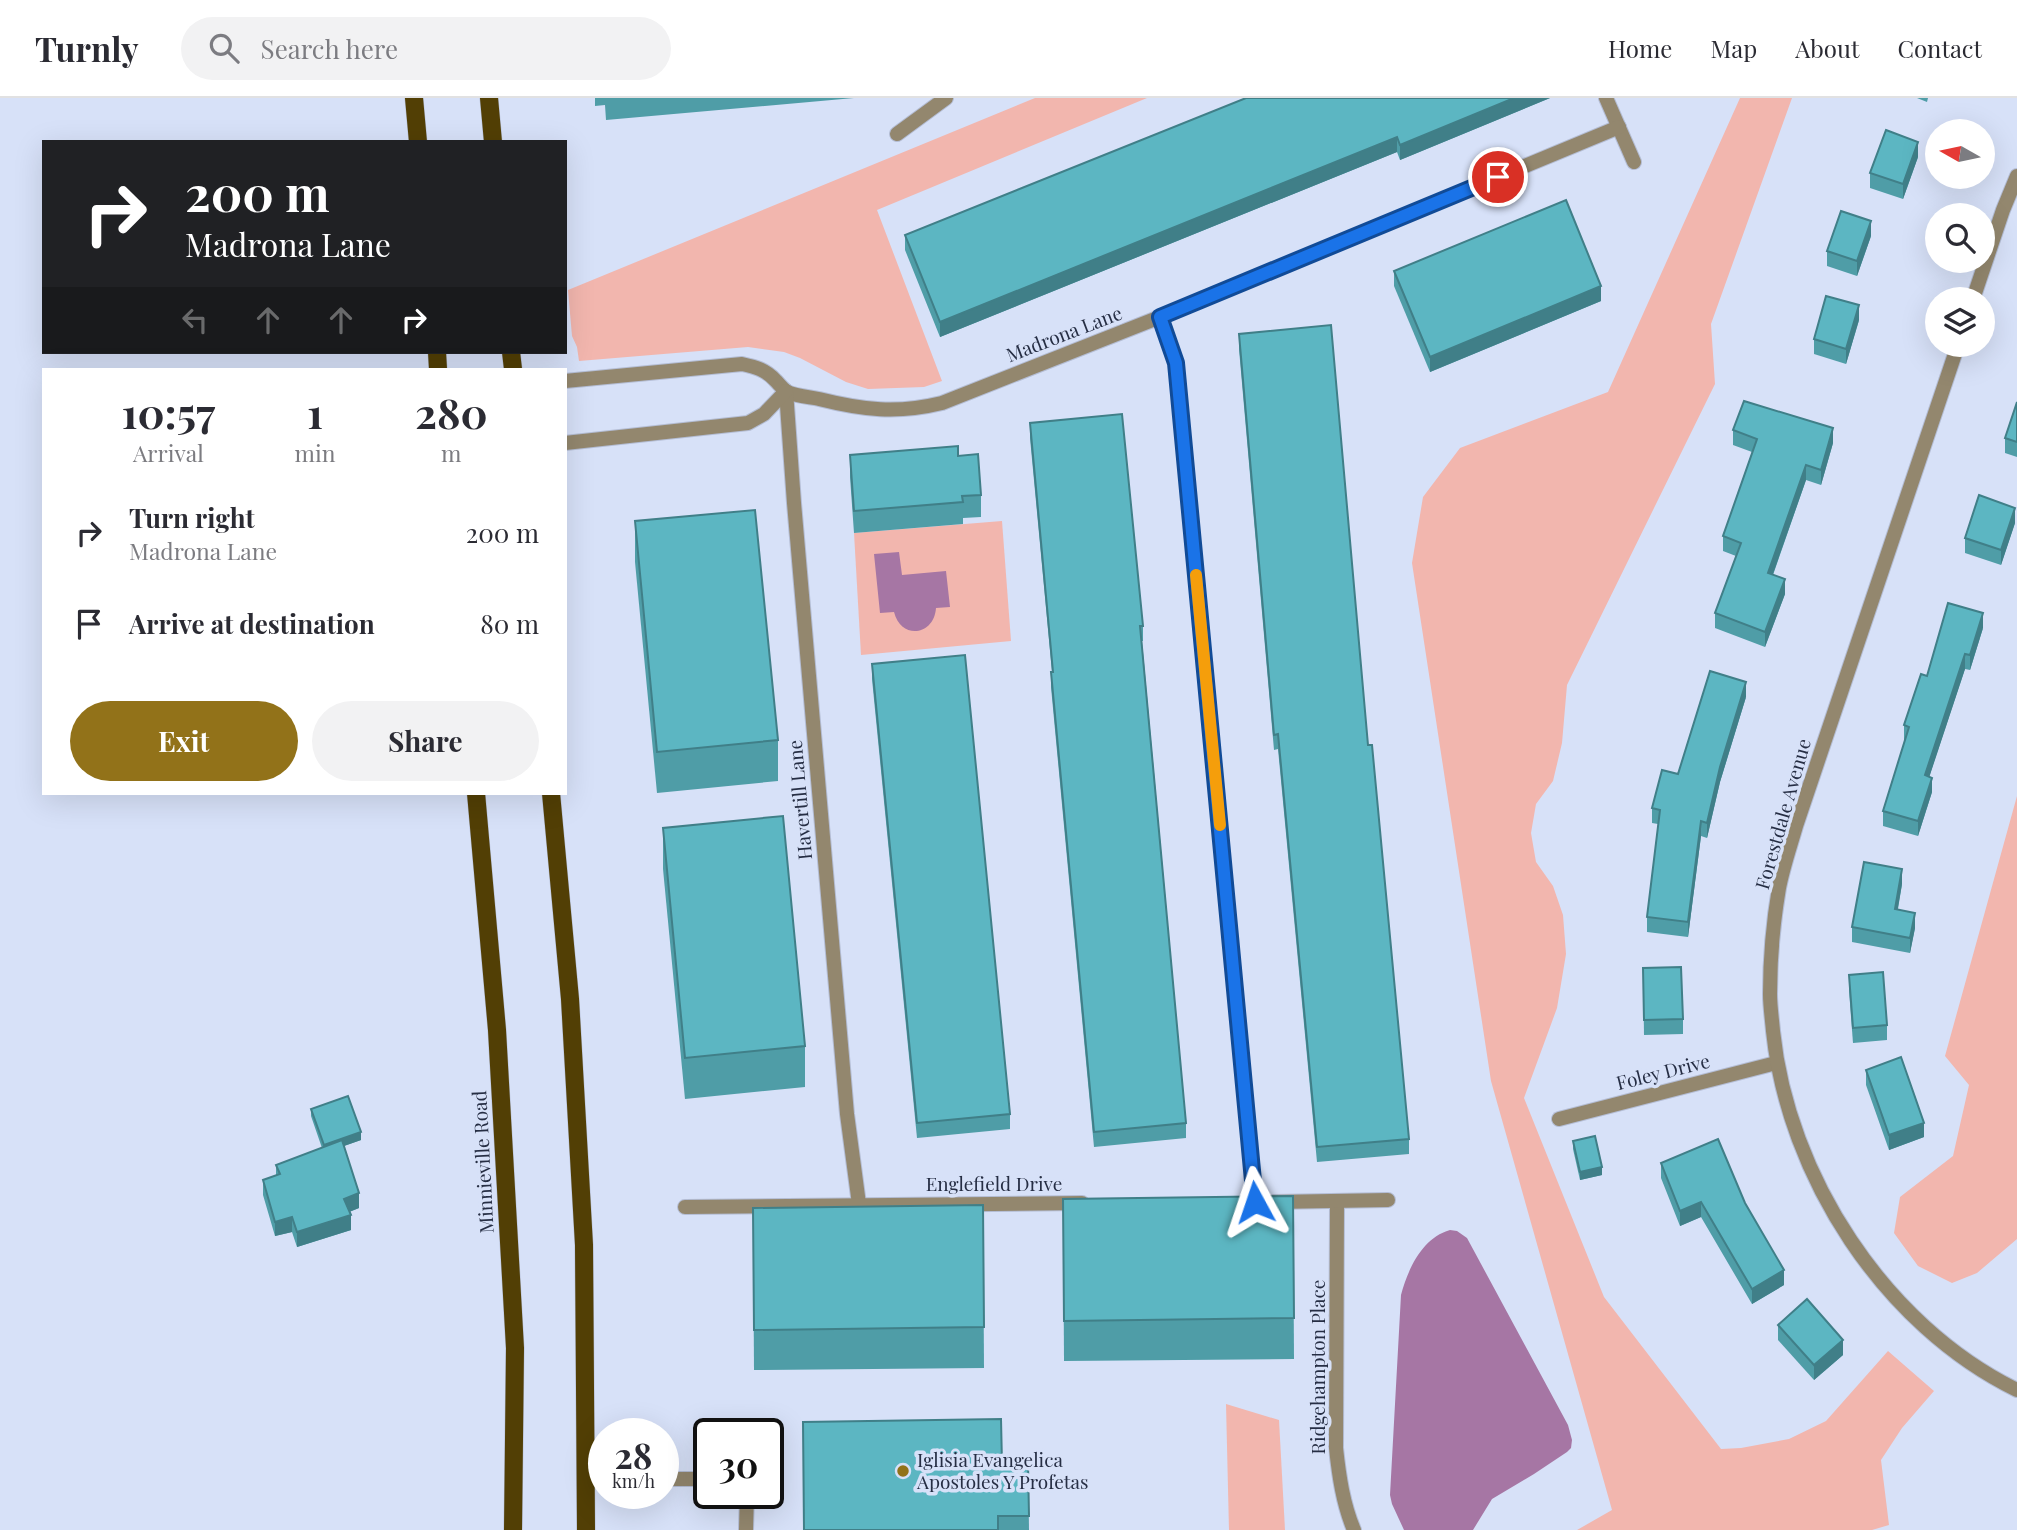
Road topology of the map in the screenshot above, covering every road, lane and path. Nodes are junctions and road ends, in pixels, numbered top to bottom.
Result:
1 (414, 98) edge
2 (489, 98) edge
3 (946, 98) edge
4 (1606, 98) edge
5 (1619, 127) junction
6 (897, 134) dead end
7 (418, 140) edge
8 (493, 140) edge
9 (1634, 162) dead end
10 (2017, 177) edge
11 (1977, 287) edge
12 (1160, 317) junction
13 (1954, 357) edge
14 (567, 381) edge
15 (786, 391) junction
16 (567, 443) edge
17 (476, 795) edge
18 (551, 795) edge
19 (1776, 1063) junction
20 (1559, 1119) dead end
21 (1388, 1200) dead end
22 (1336, 1201) junction
23 (1092, 1203) edge
24 (859, 1204) junction
25 (685, 1207) dead end
26 (2017, 1390) edge
27 (593, 1418) edge
28 (590, 1509) edge
29 (747, 1509) edge
30 (513, 1530) edge
31 (586, 1530) edge
32 (746, 1530) edge
33 (1354, 1530) edge

1 - 7 main road
2 - 8 main road
3 - 6 street
4 - 5 street
5 - 9 street
5 - 12 street, Madrona Lane
10 - 11 street
12 - 15 street, Madrona Lane
12 - 22 street
13 - 19 street, Forestdale Avenue
14 - 15 street, Madrona Lane
15 - 16 street
15 - 24 street, Havertill Lane
17 - 30 main road, Minnieville Road
18 - 27 main road
19 - 20 street, Foley Drive
19 - 26 street, Forestdale Avenue
21 - 22 street
22 - 33 street, Ridgehampton Place
23 - 24 street, Englefield Drive
24 - 25 street, Englefield Drive
28 - 31 main road
29 - 32 street

